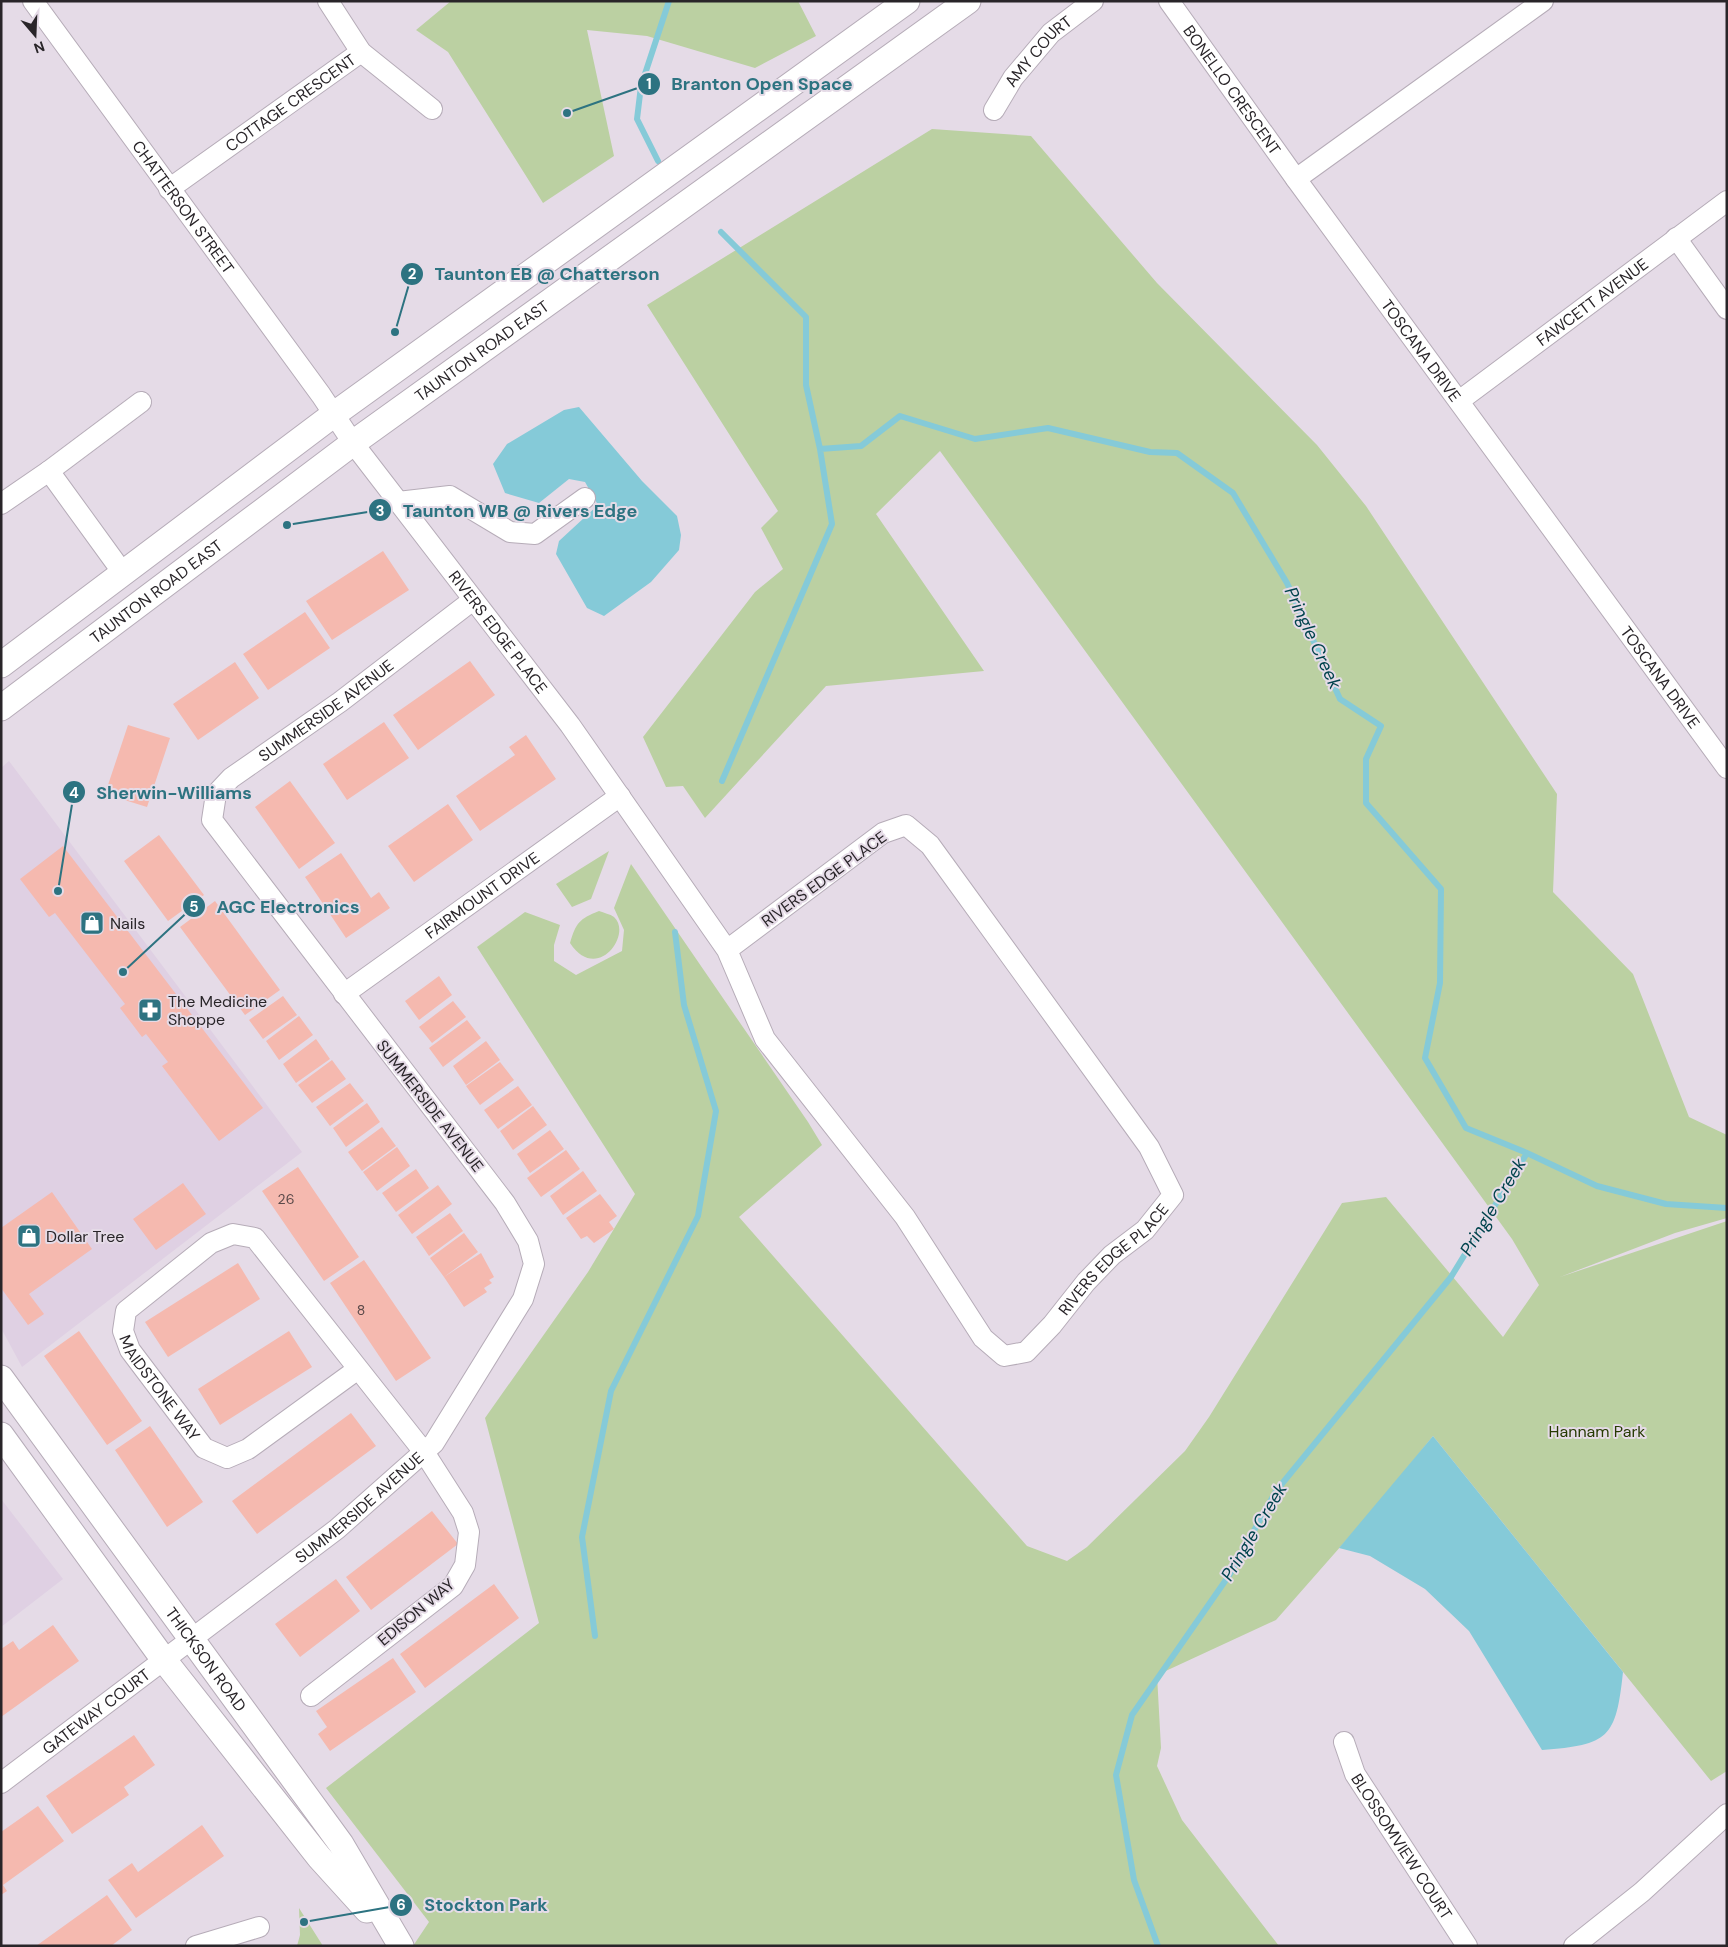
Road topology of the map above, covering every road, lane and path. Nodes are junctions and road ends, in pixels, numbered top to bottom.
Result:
1 (33, 1) edge
2 (328, 1) edge
3 (908, 1) edge
4 (968, 1) edge
5 (1093, 1) edge
6 (1169, 1) edge
7 (1543, 1) edge
8 (361, 52) junction
9 (432, 109) dead end
10 (994, 110) dead end
11 (1296, 179) junction
12 (168, 189) junction
13 (1727, 201) edge
14 (1676, 238) junction
15 (1727, 309) edge
16 (1459, 401) junction
17 (142, 402) dead end
18 (333, 415) junction
19 (353, 443) junction
20 (49, 471) junction
21 (585, 498) dead end
22 (398, 502) junction
23 (1, 504) edge
24 (123, 573) junction
25 (473, 600) junction
26 (1, 665) edge
27 (1, 708) edge
28 (1727, 768) edge
29 (620, 796) junction
30 (727, 950) junction
31 (344, 994) junction
32 (358, 1369) junction
33 (1, 1378) edge
34 (1, 1435) edge
35 (424, 1452) junction
36 (191, 1640) junction
37 (164, 1660) junction
38 (311, 1696) dead end
39 (1344, 1742) dead end
40 (1, 1783) edge
41 (1727, 1814) edge
42 (259, 1927) dead end
43 (196, 1946) edge
44 (400, 1946) edge
45 (1467, 1946) edge
46 (1574, 1946) edge

1 - 12 street, CHATTERSON STREET
2 - 8 street, COTTAGE CRESCENT
3 - 18 main road
4 - 19 main road, TAUNTON ROAD EAST
5 - 10 street, AMY COURT
6 - 11 street, BONELLO CRESCENT
7 - 11 street
8 - 9 street
8 - 12 street, COTTAGE CRESCENT
11 - 16 street, TOSCANA DRIVE
12 - 18 street, CHATTERSON STREET
13 - 14 street, FAWCETT AVENUE
14 - 15 street
14 - 16 street, FAWCETT AVENUE
16 - 28 street, TOSCANA DRIVE
17 - 20 street
18 - 19 street, RIVERS EDGE PLACE
18 - 24 main road
19 - 22 street, RIVERS EDGE PLACE
19 - 27 main road, TAUNTON ROAD EAST
20 - 23 street
20 - 24 street
21 - 22 street
22 - 25 street, RIVERS EDGE PLACE
24 - 26 main road
25 - 29 street, RIVERS EDGE PLACE
25 - 31 street, SUMMERSIDE AVENUE
29 - 30 street, RIVERS EDGE PLACE
29 - 31 street, FAIRMOUNT DRIVE
30 - 30 street, RIVERS EDGE PLACE
31 - 35 street, SUMMERSIDE AVENUE
32 - 32 street, MAIDSTONE WAY
32 - 35 street, MAIDSTONE WAY
33 - 36 main road, THICKSON ROAD
34 - 37 main road, THICKSON ROAD
35 - 36 street, SUMMERSIDE AVENUE
35 - 38 street, EDISON WAY
36 - 37 street, GATEWAY COURT
36 - 44 main road, THICKSON ROAD
37 - 40 street, GATEWAY COURT
37 - 44 main road, THICKSON ROAD
39 - 45 street, BLOSSOMVIEW COURT
41 - 46 street
42 - 43 street

